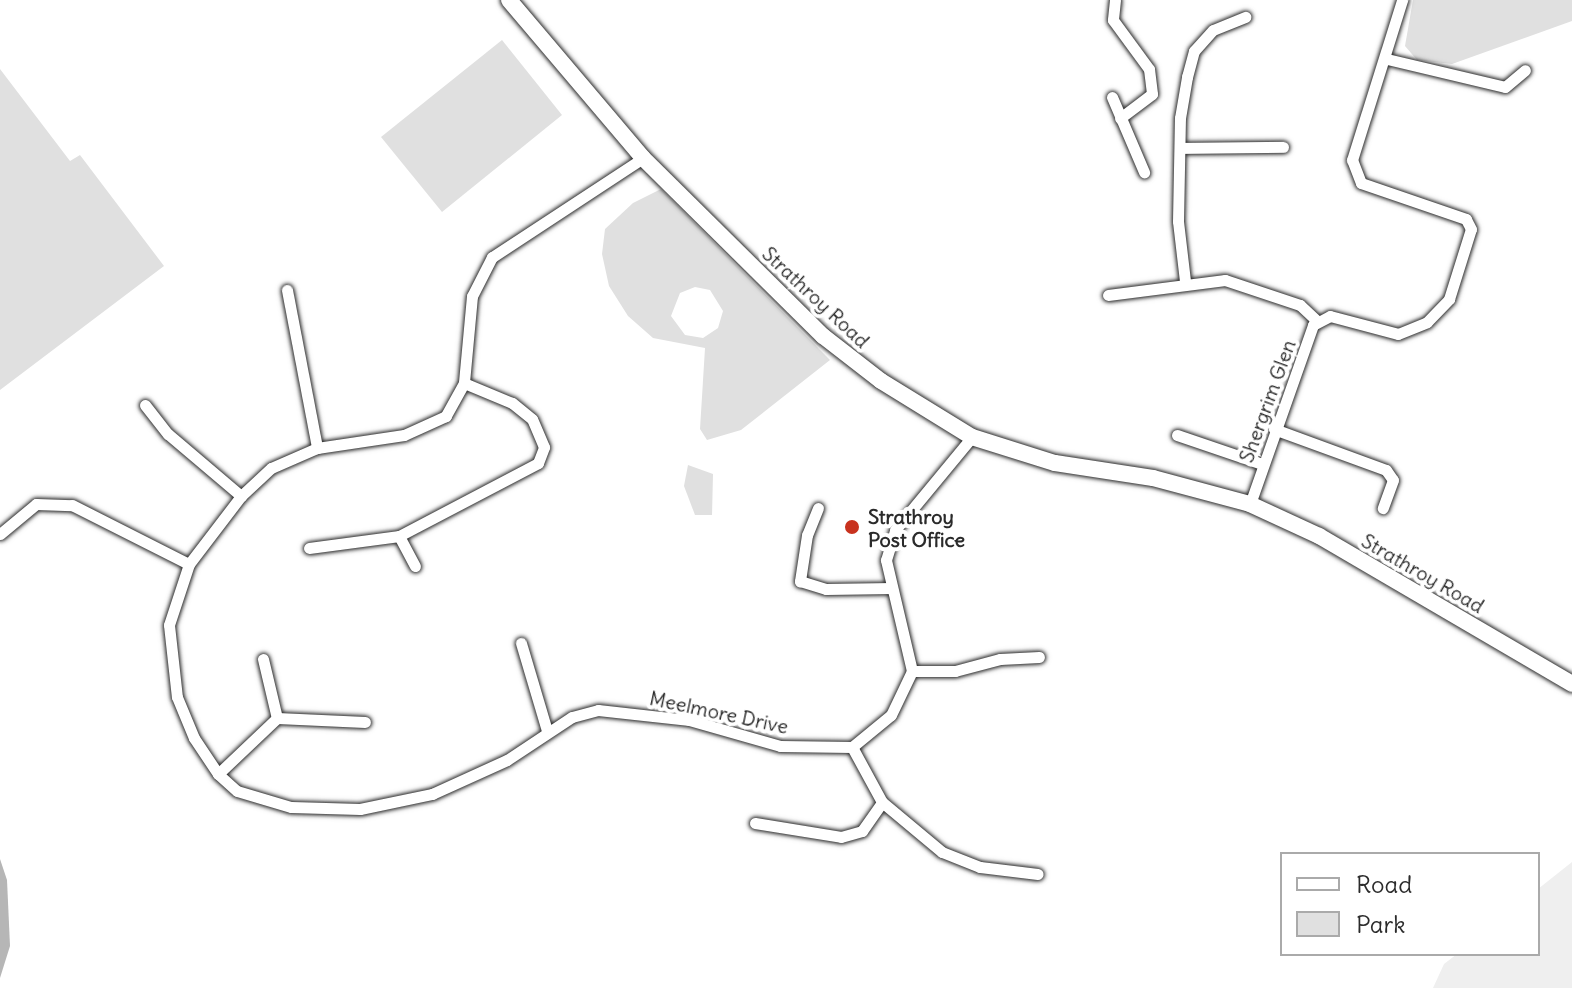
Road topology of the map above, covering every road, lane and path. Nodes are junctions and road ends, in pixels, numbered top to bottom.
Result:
1 (1115, 0) edge
2 (1402, 0) edge
3 (514, 6) edge
4 (1246, 17) dead end
5 (1387, 59) junction
6 (1525, 70) dead end
7 (1112, 97) dead end
8 (1120, 118) junction
9 (1283, 147) dead end
10 (1180, 148) junction
11 (643, 158) junction
12 (1144, 172) dead end
13 (1185, 281) junction
14 (287, 290) dead end
15 (1108, 295) dead end
16 (1317, 321) junction
17 (464, 383) junction
18 (145, 405) dead end
19 (1274, 429) junction
20 (1177, 435) dead end
21 (972, 437) junction
22 (317, 448) junction
23 (1262, 464) junction
24 (241, 496) junction
25 (1250, 504) junction
26 (818, 508) dead end
27 (1383, 508) dead end
28 (0, 534) edge
29 (399, 536) junction
30 (309, 548) dead end
31 (189, 564) junction
32 (415, 566) dead end
33 (892, 588) junction
34 (521, 643) dead end
35 (1039, 657) dead end
36 (263, 659) dead end
37 (912, 671) junction
38 (1572, 684) edge
39 (277, 718) junction
40 (365, 722) dead end
41 (547, 731) junction
42 (852, 747) junction
43 (218, 774) junction
44 (882, 802) junction
45 (755, 823) dead end
46 (1038, 874) dead end

1 - 8 street
2 - 5 street, Shergrim Glen
3 - 11 street, Strathroy Road
4 - 10 street
5 - 6 street
5 - 16 street, Shergrim Glen
7 - 8 street
8 - 12 street
9 - 10 street
10 - 13 street
11 - 17 street, Meelmore Drive
11 - 21 street, Strathroy Road
13 - 15 street
13 - 16 street
14 - 22 street
16 - 19 street, Shergrim Glen
17 - 22 street, Meelmore Drive
17 - 29 street
18 - 24 street
19 - 23 street, Shergrim Glen
19 - 27 street
20 - 23 street
21 - 25 street, Strathroy Road
21 - 33 street
22 - 24 street, Meelmore Drive
23 - 25 street, Shergrim Glen
24 - 31 street, Meelmore Drive
25 - 38 street, Strathroy Road
26 - 33 street
28 - 31 street
29 - 30 street
29 - 32 street
31 - 43 street, Meelmore Drive
33 - 37 street
34 - 41 street
35 - 37 street
36 - 39 street
37 - 42 street
39 - 40 street
39 - 43 street
41 - 42 street, Meelmore Drive
41 - 43 street, Meelmore Drive
42 - 44 street
44 - 45 street
44 - 46 street

